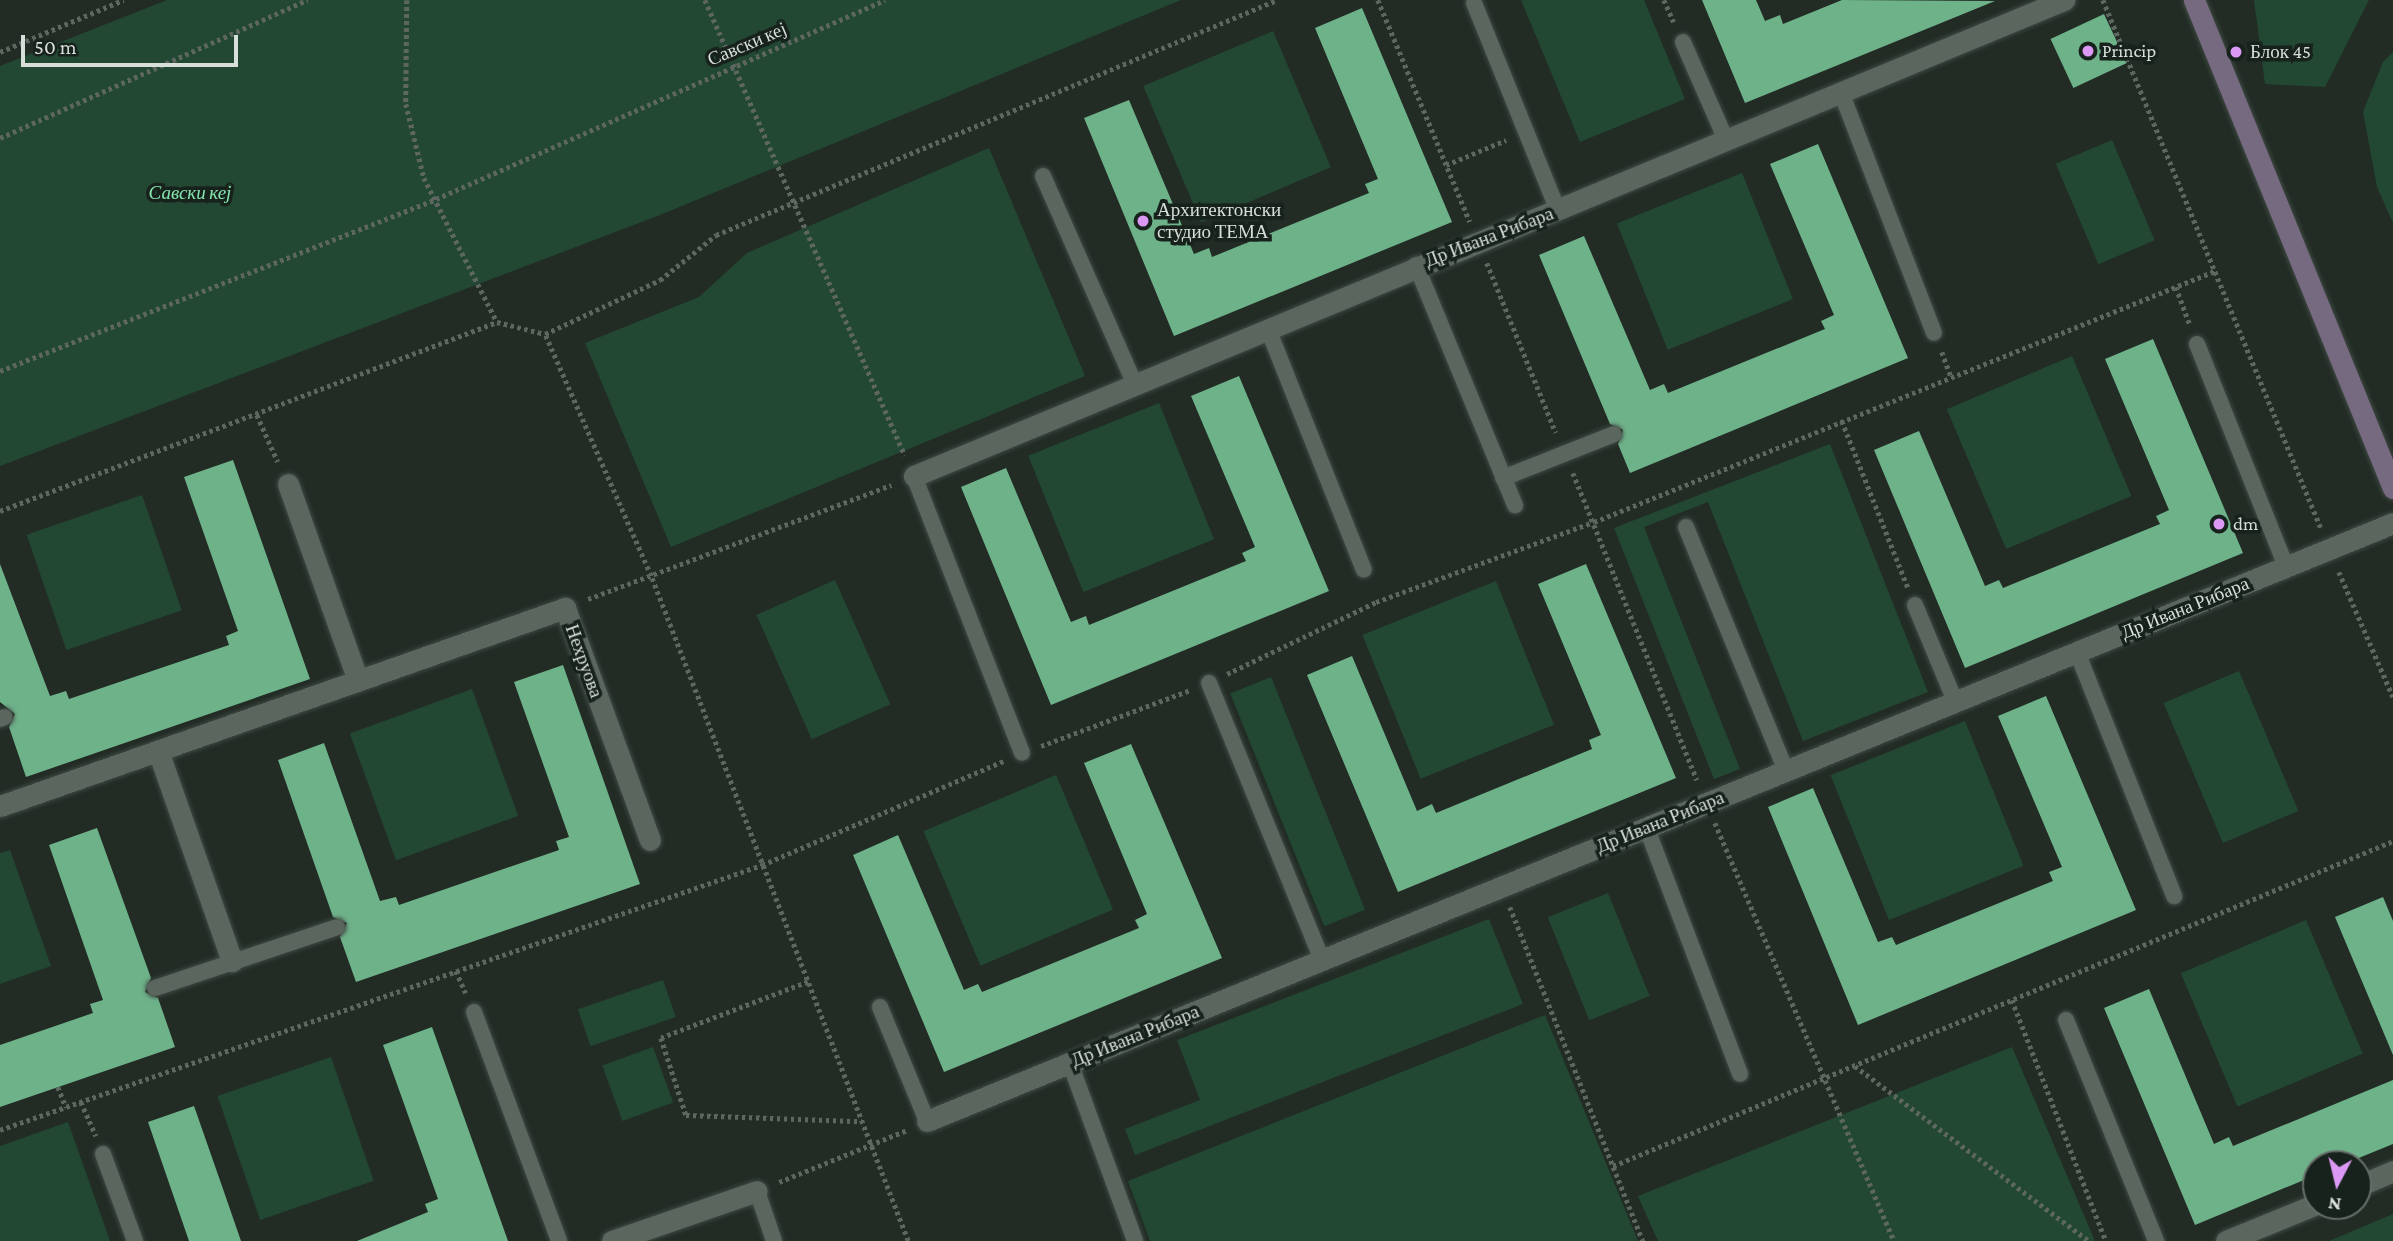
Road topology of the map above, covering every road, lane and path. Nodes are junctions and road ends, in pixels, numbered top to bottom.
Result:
1 (123, 0) edge
2 (307, 0) edge
3 (407, 0) edge
4 (705, 0) edge
5 (885, 0) edge
6 (1277, 0) edge
7 (1378, 0) edge
8 (2064, 0) edge
9 (2103, 0) edge
10 (2194, 0) edge
11 (1474, 3) dead end
12 (1683, 42) dead end
13 (0, 52) edge
14 (734, 66) junction
15 (1841, 92) junction
16 (1526, 132) junction
17 (0, 138) edge
18 (1726, 141) junction
19 (1446, 165) junction
20 (1043, 176) dead end
21 (436, 199) junction
22 (793, 202) junction
23 (1558, 211) junction
24 (1478, 242) junction
25 (1416, 265) junction
26 (2215, 271) junction
27 (2176, 286) junction
28 (497, 322) junction
29 (1268, 330) junction
30 (1934, 333) dead end
31 (545, 334) junction
32 (2197, 344) joint
33 (0, 371) edge
34 (1135, 385) junction
35 (257, 415) junction
36 (1842, 421) junction
37 (1614, 434) dead end
38 (1564, 453) junction
39 (914, 476) junction
40 (1503, 478) junction
41 (288, 485) joint
42 (2393, 488) edge
43 (1514, 505) dead end
44 (0, 512) edge
45 (1594, 522) junction
46 (2393, 523) edge
47 (1686, 527) dead end
48 (2329, 549) junction
49 (2286, 567) junction
50 (1364, 569) dead end
51 (651, 576) junction
52 (1915, 605) joint
53 (565, 608) junction
54 (2077, 652) junction
55 (358, 681) junction
56 (1209, 683) junction
57 (2393, 696) edge
58 (1955, 701) junction
59 (159, 751) junction
60 (1022, 753) junction
61 (1786, 771) junction
62 (1706, 803) junction
63 (0, 806) edge
64 (1647, 829) junction
65 (650, 840) dead end
66 (2393, 841) edge
67 (762, 865) junction
68 (1502, 887) junction
69 (2174, 896) dead end
70 (337, 927) dead end
71 (1322, 960) junction
72 (232, 961) junction
73 (808, 982) junction
74 (155, 988) dead end
75 (2012, 1000) junction
76 (880, 1006) dead end
77 (474, 1012) dead end
78 (2066, 1020) dead end
79 (1070, 1063) junction
80 (1854, 1066) junction
81 (1740, 1074) dead end
82 (1828, 1077) junction
83 (58, 1087) dead end
84 (81, 1102) junction
85 (66, 1107) junction
86 (862, 1121) junction
87 (928, 1121) junction
88 (0, 1130) edge
89 (873, 1146) junction
90 (103, 1154) joint
91 (1613, 1166) junction
92 (2393, 1171) edge
93 (2372, 1180) edge
94 (757, 1191) junction
95 (2302, 1209) edge
96 (135, 1241) edge
97 (559, 1241) edge
98 (612, 1241) edge
99 (774, 1241) edge
100 (908, 1241) edge
101 (1135, 1241) edge
102 (1643, 1241) edge
103 (1894, 1241) edge
104 (2089, 1241) edge
105 (2106, 1241) edge
106 (2156, 1241) edge
107 (2226, 1241) edge

1 - 13 path
2 - 17 path
3 - 21 path
4 - 14 path
5 - 14 path, Савски кеј
6 - 22 path
7 - 19 path
8 - 15 street, Др Ивана Рибара
9 - 26 path
10 - 42 street
11 - 16 lane
12 - 18 lane
14 - 21 path, Савски кеј
14 - 22 path
15 - 18 street, Др Ивана Рибара
15 - 30 lane
16 - 19 path
16 - 23 lane
18 - 23 street, Др Ивана Рибара
19 - 24 path
20 - 34 lane
21 - 28 path
21 - 33 path, Савски кеј
22 - 31 path
22 - 39 path
23 - 24 street, Др Ивана Рибара
24 - 25 street, Др Ивана Рибара
24 - 38 path
25 - 29 street, Др Ивана Рибара
25 - 40 lane
26 - 27 path
26 - 48 path
27 - 32 path
27 - 36 path
28 - 31 path
28 - 35 path
29 - 34 street, Др Ивана Рибара
29 - 50 lane
31 - 51 path
32 - 49 lane
34 - 39 street, Др Ивана Рибара
35 - 41 path
35 - 44 path
36 - 45 path
36 - 52 path
37 - 38 lane
38 - 40 lane
38 - 45 path
39 - 51 path
39 - 60 lane
40 - 43 lane
41 - 55 street
45 - 56 path
45 - 62 path
46 - 48 street, Др Ивана Рибара
47 - 61 lane
48 - 49 street, Др Ивана Рибара
48 - 57 path
49 - 54 street, Др Ивана Рибара
51 - 53 path
51 - 67 path
52 - 58 lane
53 - 55 street, Нехруова
53 - 65 street, Нехруова
54 - 58 street, Др Ивана Рибара
54 - 69 lane
55 - 59 street, Нехруова
56 - 60 path
56 - 71 lane
58 - 61 street, Др Ивана Рибара
59 - 63 street, Нехруова
59 - 72 street
60 - 67 path
61 - 62 street, Др Ивана Рибара
62 - 64 street, Др Ивана Рибара
62 - 82 path
64 - 68 street, Др Ивана Рибара
64 - 81 lane
66 - 75 path
67 - 73 path
67 - 84 path
68 - 71 street, Др Ивана Рибара
68 - 91 path
70 - 72 lane
71 - 79 street, Др Ивана Рибара
72 - 74 lane
73 - 86 path
73 - 86 path
75 - 80 path
75 - 105 path
76 - 87 lane
77 - 97 lane
78 - 106 lane
79 - 87 street, Др Ивана Рибара
79 - 101 lane
80 - 82 path
80 - 104 path
82 - 91 path
82 - 103 path
83 - 85 path
84 - 85 path
84 - 90 path
85 - 88 path
86 - 89 path
87 - 89 path
89 - 94 path
89 - 100 path
90 - 96 lane
91 - 102 path
92 - 93 street
94 - 98 street
94 - 99 lane
95 - 107 street

